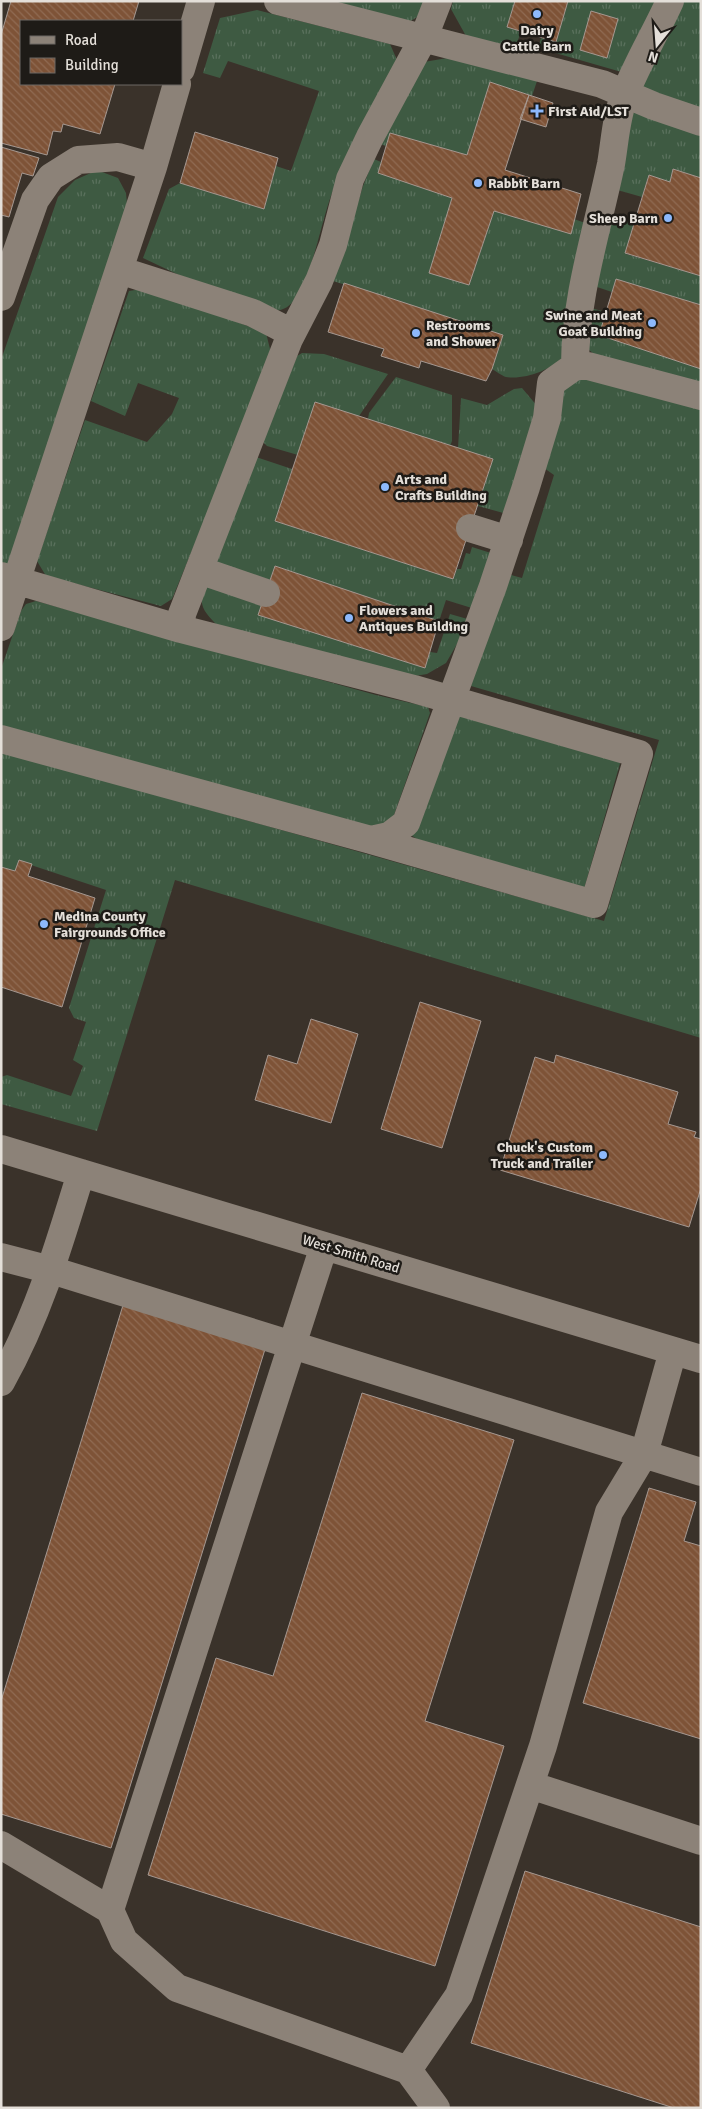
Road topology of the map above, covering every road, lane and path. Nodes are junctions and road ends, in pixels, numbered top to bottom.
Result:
1 (201, 1) edge
2 (278, 1) edge
3 (438, 1) edge
4 (670, 1) edge
5 (424, 37) junction
6 (182, 66) edge
7 (177, 85) edge
8 (625, 94) junction
9 (701, 122) edge
10 (153, 167) junction
11 (119, 270) junction
12 (1, 297) edge
13 (292, 333) junction
14 (575, 366) junction
15 (701, 396) edge
16 (470, 528) dead end
17 (509, 540) junction
18 (199, 570) junction
19 (9, 578) edge
20 (266, 593) dead end
21 (1, 627) edge
22 (181, 629) junction
23 (452, 699) junction
24 (1, 739) edge
25 (371, 840) junction
26 (1, 1149) edge
27 (81, 1173) junction
28 (324, 1246) junction
29 (1, 1257) edge
30 (52, 1270) junction
31 (293, 1344) junction
32 (673, 1351) junction
33 (701, 1359) edge
34 (1, 1382) edge
35 (644, 1454) junction
36 (701, 1472) edge
37 (530, 1785) junction
38 (701, 1841) edge
39 (1, 1845) edge
40 (110, 1910) junction
41 (408, 2070) junction
42 (436, 2108) edge

1 - 6 street
2 - 5 street
3 - 5 street
4 - 8 street
5 - 8 street
5 - 13 street
7 - 10 street
8 - 9 street
8 - 14 street
10 - 11 street
10 - 12 street
11 - 13 street
11 - 19 street
13 - 18 street
14 - 15 street
14 - 17 street
16 - 17 street
17 - 23 street
18 - 20 street
18 - 22 street
19 - 21 street
19 - 22 street
22 - 23 street
23 - 25 street
23 - 25 street
24 - 25 street
26 - 27 street, West Smith Road
27 - 28 street, West Smith Road
27 - 30 street
28 - 31 street
28 - 32 street, West Smith Road
29 - 30 street
30 - 31 street
30 - 34 street
31 - 35 street
31 - 40 street
32 - 33 street, West Smith Road
32 - 35 street
35 - 36 street
35 - 37 street
37 - 38 street
37 - 41 street
39 - 40 street
40 - 41 street
41 - 42 street

